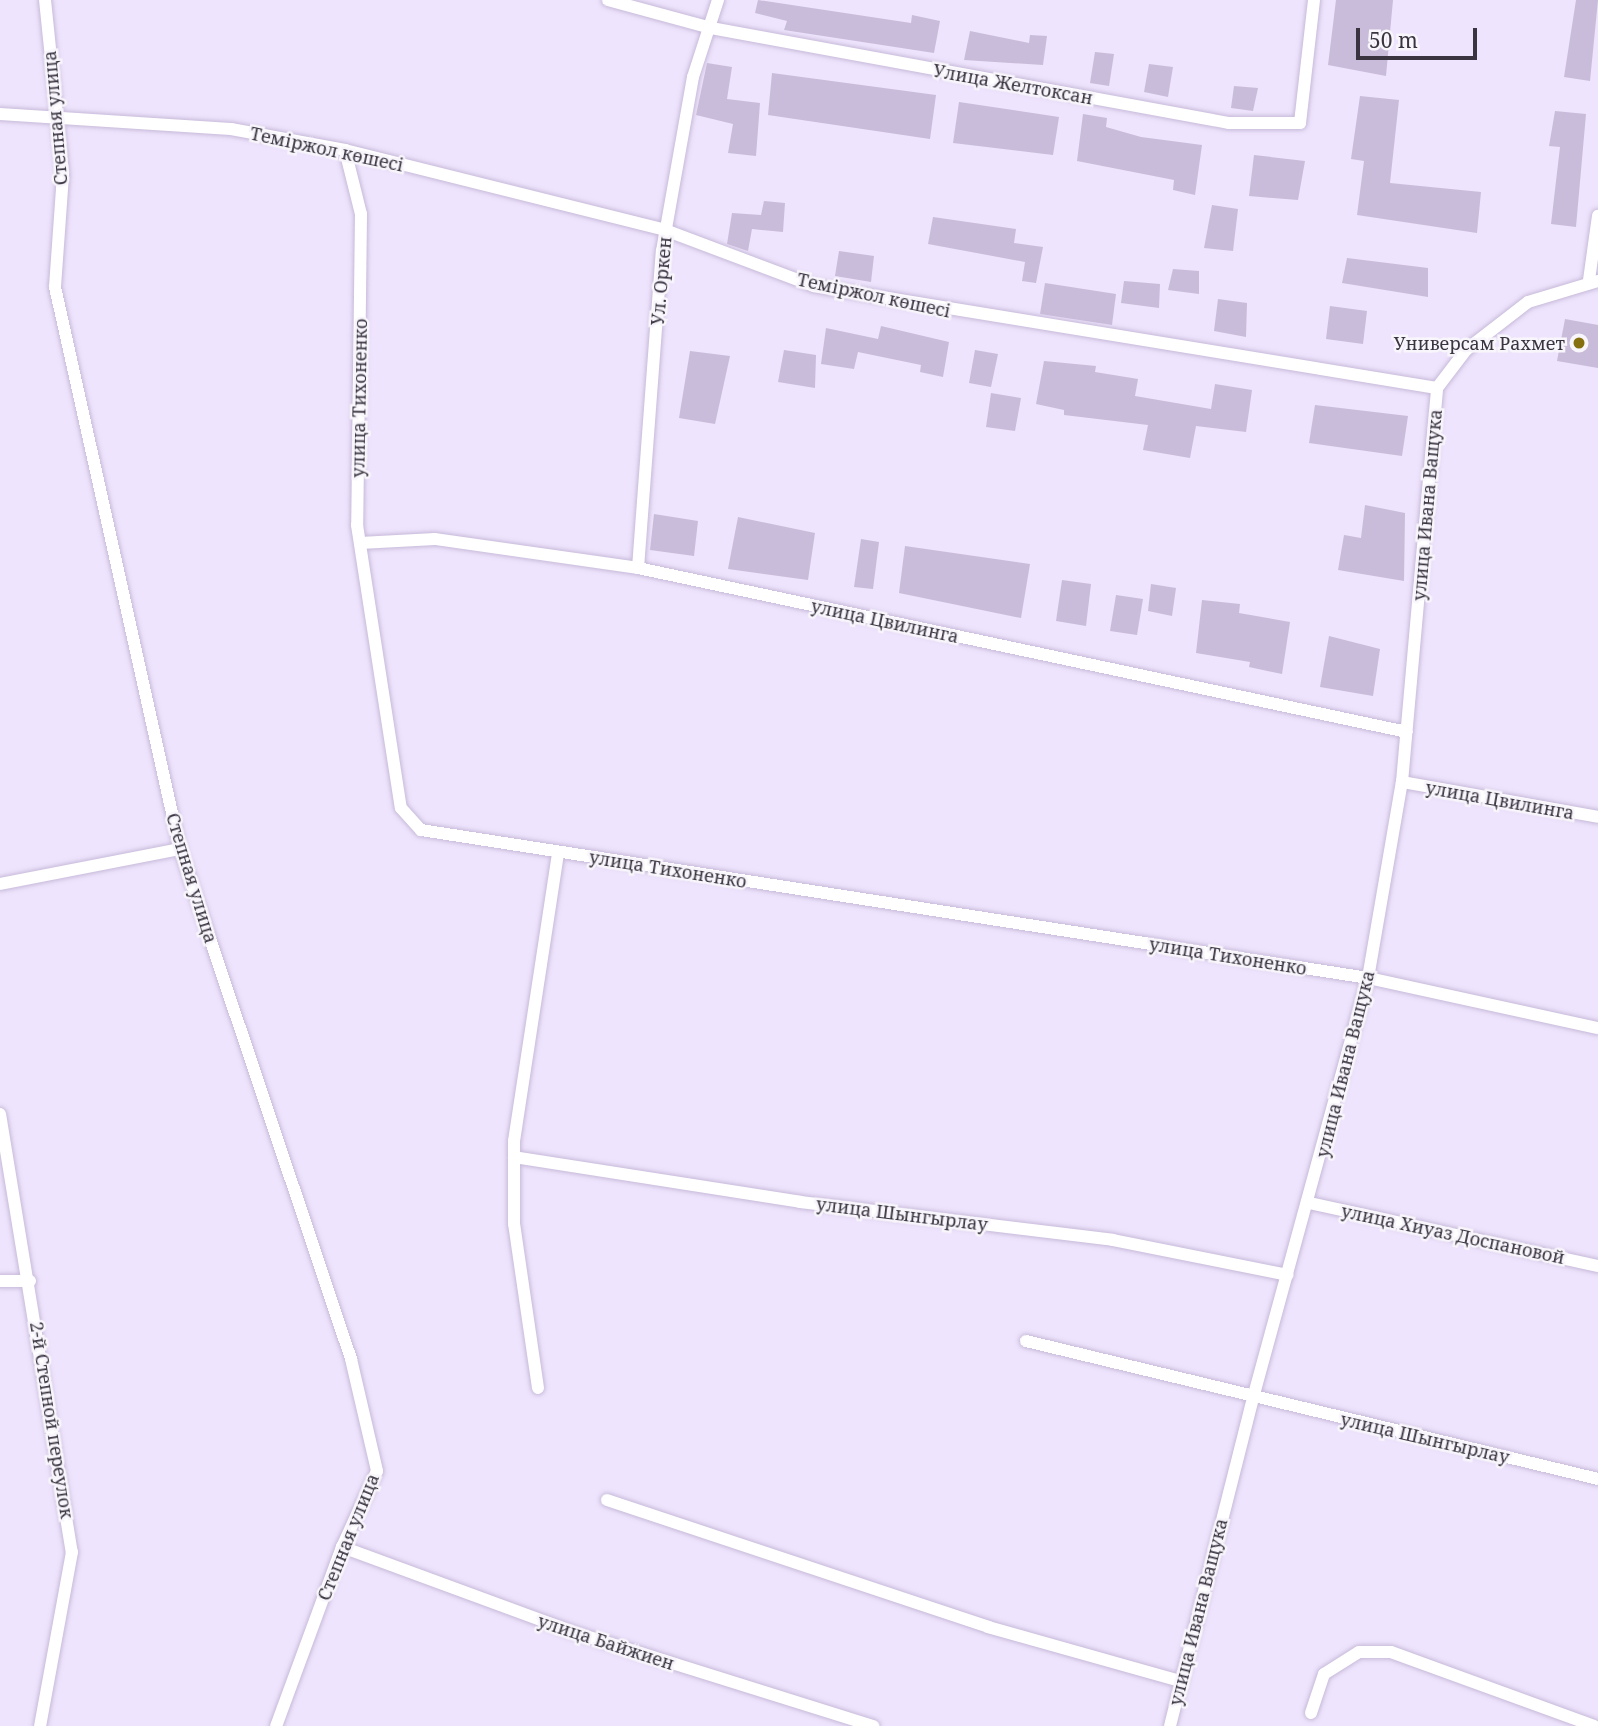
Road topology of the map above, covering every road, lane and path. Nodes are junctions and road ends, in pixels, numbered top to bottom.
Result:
1 (45, 0) edge
2 (608, 0) edge
3 (718, 0) edge
4 (1314, 0) edge
5 (711, 28) junction
6 (0, 114) edge
7 (55, 115) junction
8 (345, 150) junction
9 (1598, 216) edge
10 (666, 230) junction
11 (1593, 280) edge
12 (1437, 388) junction
13 (360, 543) junction
14 (638, 568) junction
15 (1407, 732) junction
16 (1402, 782) junction
17 (1598, 817) edge
18 (180, 849) junction
19 (558, 852) junction
20 (0, 884) edge
21 (1368, 978) junction
22 (1598, 1028) edge
23 (0, 1114) edge
24 (514, 1157) junction
25 (1309, 1203) junction
26 (1598, 1266) edge
27 (1288, 1275) junction
28 (0, 1281) edge
29 (30, 1281) junction
30 (1026, 1341) dead end
31 (538, 1388) dead end
32 (1252, 1398) junction
33 (1598, 1479) edge
34 (607, 1500) dead end
35 (342, 1548) junction
36 (1180, 1681) junction
37 (1311, 1713) dead end
38 (40, 1726) edge
39 (276, 1726) edge
40 (874, 1726) edge
41 (1170, 1726) edge
42 (1594, 1726) edge

1 - 7 street, Степная улица
2 - 5 street, Улица Желтоксан
3 - 5 street, Ул. Оркен
4 - 5 street, Улица Желтоксан
5 - 10 street, Ул. Оркен
6 - 7 street, Теміржол көшесі
7 - 8 street, Теміржол көшесі
7 - 18 street, Степная улица
8 - 10 street, Теміржол көшесі
8 - 13 street, улица Тихоненко
9 - 11 street
10 - 12 street, Теміржол көшесі
10 - 14 street, Ул. Оркен
11 - 12 street
12 - 15 street, улица Ивана Ващука
13 - 14 street, улица Цвилинга
13 - 19 street, улица Тихоненко
14 - 15 street, улица Цвилинга
15 - 16 street, улица Ивана Ващука
16 - 17 street, улица Цвилинга
16 - 21 street, улица Ивана Ващука
18 - 20 street
18 - 35 street, Степная улица
19 - 21 street, улица Тихоненко
19 - 24 street
21 - 22 street, улица Тихоненко
21 - 25 street, улица Ивана Ващука
23 - 29 street, 2-й Степной переулок
24 - 27 street, улица Шынгырлау
24 - 31 street
25 - 26 street, улица Хиуаз Доспановой
25 - 27 street, улица Ивана Ващука
27 - 32 street, улица Ивана Ващука
28 - 29 street
29 - 38 street, 2-й Степной переулок
30 - 32 street, улица Шынгырлау
32 - 33 street, улица Шынгырлау
32 - 36 street, улица Ивана Ващука
34 - 36 street
35 - 39 street, Степная улица
35 - 40 street, улица Байжиен
36 - 41 street, улица Ивана Ващука
37 - 42 street

